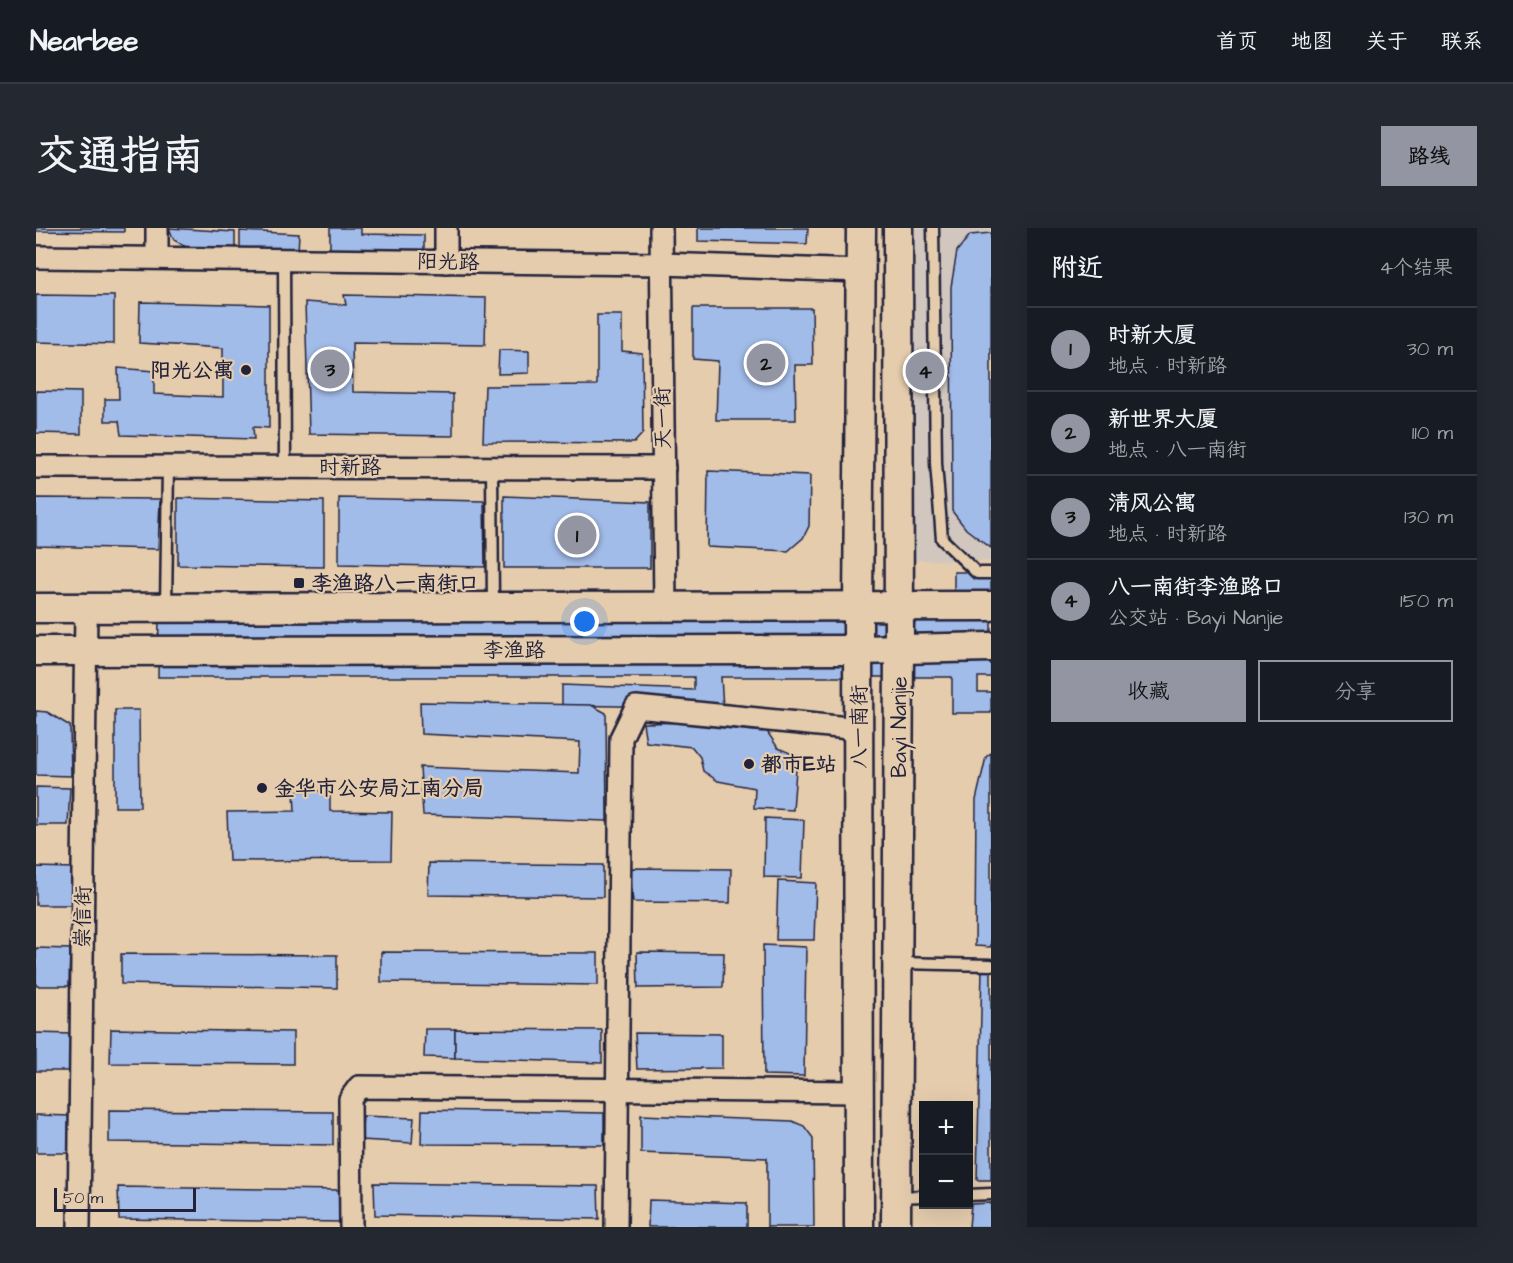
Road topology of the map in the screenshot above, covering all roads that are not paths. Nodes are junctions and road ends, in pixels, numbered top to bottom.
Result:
1 (157, 228) edge
2 (446, 228) edge
3 (661, 228) edge
4 (861, 228) edge
5 (898, 228) edge
6 (933, 228) edge
7 (36, 257) edge
8 (157, 258) junction
9 (284, 260) junction
10 (446, 262) junction
11 (662, 264) junction
12 (861, 271) junction
13 (36, 467) edge
14 (168, 467) junction
15 (285, 467) junction
16 (492, 468) junction
17 (664, 468) junction
18 (991, 573) edge
19 (493, 606) junction
20 (991, 606) edge
21 (86, 607) junction
22 (166, 607) junction
23 (36, 608) edge
24 (665, 608) junction
25 (858, 608) junction
26 (898, 608) junction
27 (991, 647) edge
28 (899, 648) junction
29 (859, 650) junction
30 (36, 651) edge
31 (86, 651) junction
32 (860, 729) junction
33 (897, 963) junction
34 (991, 965) edge
35 (618, 1090) junction
36 (859, 1092) junction
37 (991, 1194) edge
38 (973, 1195) edge
39 (910, 1196) edge
40 (79, 1227) edge
41 (351, 1227) edge
42 (616, 1227) edge
43 (859, 1227) edge
44 (896, 1227) edge

1 - 8 street
2 - 10 street
3 - 11 street, 天一街
4 - 12 main road, 八一南街
5 - 26 main road, Bayi Nanjie
6 - 18 lane
7 - 8 street, 阳光路
8 - 9 street, 阳光路
9 - 10 street, 阳光路
9 - 15 lane
10 - 11 street, 阳光路
11 - 12 street, 阳光路
11 - 17 street, 天一街
12 - 25 main road, 八一南街
13 - 14 street, 时新路
14 - 15 street, 时新路
14 - 22 lane
15 - 16 street, 时新路
16 - 17 street, 时新路
16 - 19 lane
17 - 24 street, 天一街
19 - 22 main road, 李渔路
19 - 24 main road, 李渔路
20 - 26 main road, 李渔路
21 - 22 main road, 李渔路
21 - 23 main road, 李渔路
21 - 31 street, 崇信街
24 - 25 main road, 李渔路
25 - 26 main road, 李渔路
25 - 29 main road, 八一南街
26 - 28 main road, Bayi Nanjie
27 - 28 main road, 李渔路
28 - 29 main road, 李渔路
28 - 33 main road, Bayi Nanjie
29 - 31 main road, 李渔路
29 - 32 main road, 八一南街
30 - 31 main road, 李渔路
31 - 40 street, 崇信街
32 - 35 street
32 - 36 main road, 八一南街
33 - 34 lane
33 - 39 main road, Bayi Nanjie
35 - 36 street
35 - 41 street
35 - 42 street
36 - 43 main road, 八一南街
37 - 38 lane
39 - 44 main road, Bayi Nanjie

